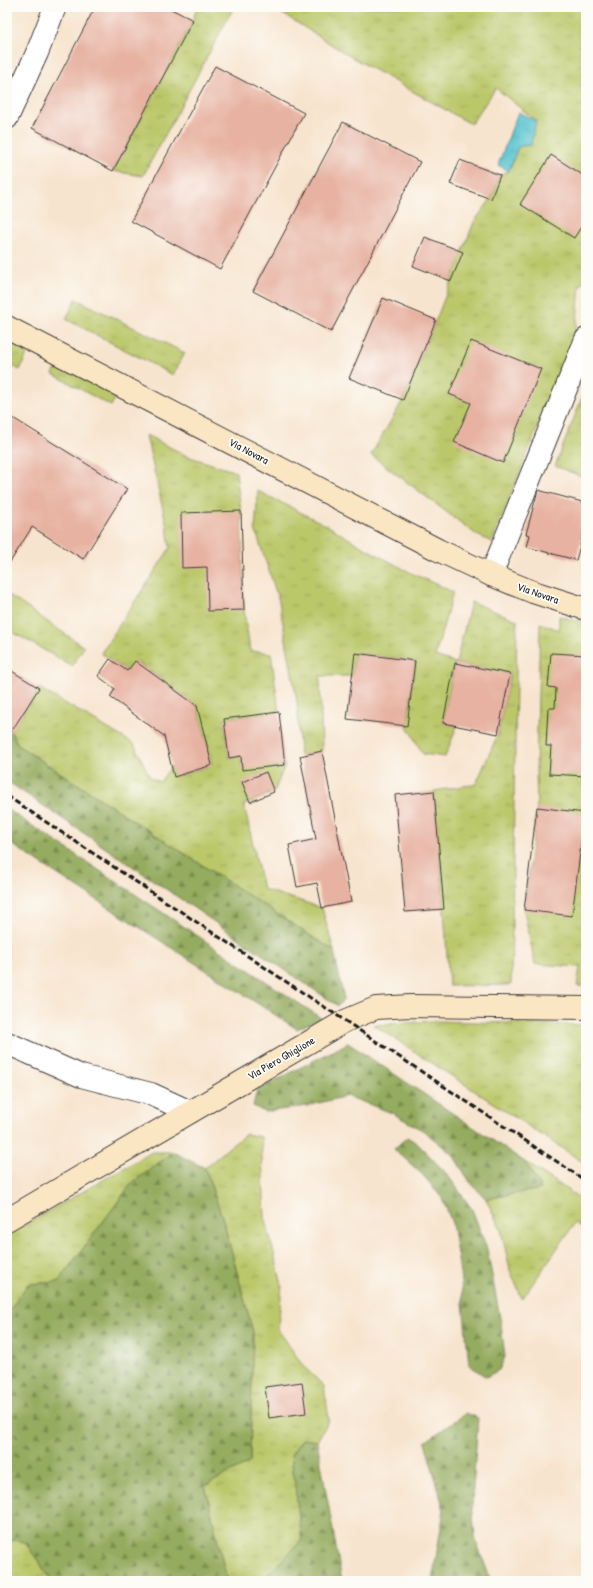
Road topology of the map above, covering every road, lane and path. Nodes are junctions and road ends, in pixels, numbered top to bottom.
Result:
1 (55, 7) edge
2 (7, 118) edge
3 (7, 327) edge
4 (586, 339) edge
5 (490, 575) junction
6 (586, 609) edge
7 (586, 1008) edge
8 (7, 1043) edge
9 (190, 1112) junction
10 (7, 1220) edge

1 - 2 street
3 - 5 main road, Via Novara
4 - 5 street
5 - 6 main road, Via Novara
7 - 9 main road, Via Piero Ghiglione
8 - 9 street
9 - 10 main road, Via Piero Ghiglione

